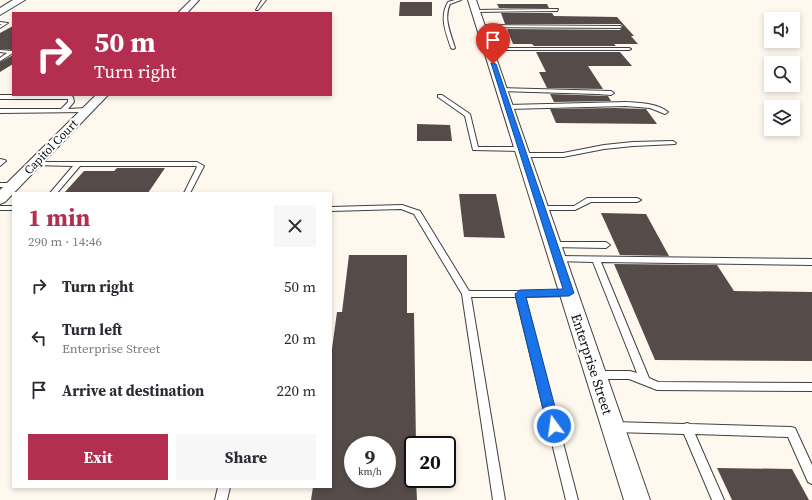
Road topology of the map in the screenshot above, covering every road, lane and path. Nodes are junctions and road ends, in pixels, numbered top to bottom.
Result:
1 (20, 0) edge
2 (195, 0) edge
3 (264, 0) edge
4 (459, 0) edge
5 (472, 0) edge
6 (257, 8) dead end
7 (557, 10) dead end
8 (0, 12) edge
9 (183, 12) edge
10 (476, 12) junction
11 (0, 23) edge
12 (480, 26) junction
13 (0, 27) edge
14 (620, 27) dead end
15 (453, 48) dead end
16 (488, 49) junction
17 (628, 49) dead end
18 (0, 51) edge
19 (0, 60) edge
20 (502, 90) junction
21 (611, 93) dead end
22 (101, 96) edge
23 (440, 96) dead end
24 (0, 97) edge
25 (508, 107) junction
26 (62, 110) junction
27 (87, 110) junction
28 (0, 111) edge
29 (665, 112) dead end
30 (673, 143) dead end
31 (522, 152) junction
32 (34, 164) junction
33 (78, 164) junction
34 (0, 185) edge
35 (14, 185) junction
36 (54, 192) edge
37 (188, 192) edge
38 (0, 199) edge
39 (637, 200) dead end
40 (0, 208) edge
41 (12, 208) edge
42 (541, 208) junction
43 (332, 209) edge
44 (606, 244) dead end
45 (556, 252) junction
46 (596, 260) junction
47 (812, 262) edge
48 (569, 293) junction
49 (466, 294) junction
50 (520, 294) junction
51 (596, 375) junction
52 (645, 381) junction
53 (812, 387) edge
54 (613, 426) junction
55 (687, 428) junction
56 (812, 478) edge
57 (224, 488) edge
58 (221, 500) edge
59 (499, 500) edge
60 (572, 500) edge
61 (637, 500) edge
62 (718, 500) edge

1 - 8 street
2 - 9 street
3 - 6 lane
4 - 15 lane
5 - 10 street, Enterprise Street
7 - 10 lane
10 - 12 street, Enterprise Street
11 - 13 lane
12 - 14 lane
12 - 16 street, Enterprise Street
16 - 17 lane
16 - 20 street, Enterprise Street
18 - 19 lane
20 - 21 lane
20 - 25 street, Enterprise Street
22 - 27 street, Capitol Court
23 - 31 lane
24 - 26 lane
25 - 29 lane
25 - 31 street, Enterprise Street
26 - 27 lane
26 - 28 lane
27 - 32 street, Capitol Court
30 - 31 lane
31 - 42 street, Enterprise Street
32 - 33 lane
32 - 35 street, Capitol Court
33 - 36 lane
33 - 37 lane
34 - 35 lane
35 - 38 street, Capitol Court
39 - 42 lane
40 - 41 lane
42 - 45 street, Enterprise Street
43 - 49 lane
44 - 45 lane
45 - 46 lane
45 - 48 street, Enterprise Street
46 - 47 lane
46 - 52 lane
48 - 50 lane
48 - 51 street, Enterprise Street
49 - 50 lane
49 - 59 lane
50 - 60 lane
51 - 52 lane
51 - 54 street, Enterprise Street
52 - 53 lane
54 - 55 lane
54 - 61 street, Enterprise Street
55 - 56 lane
55 - 62 lane
57 - 58 lane

